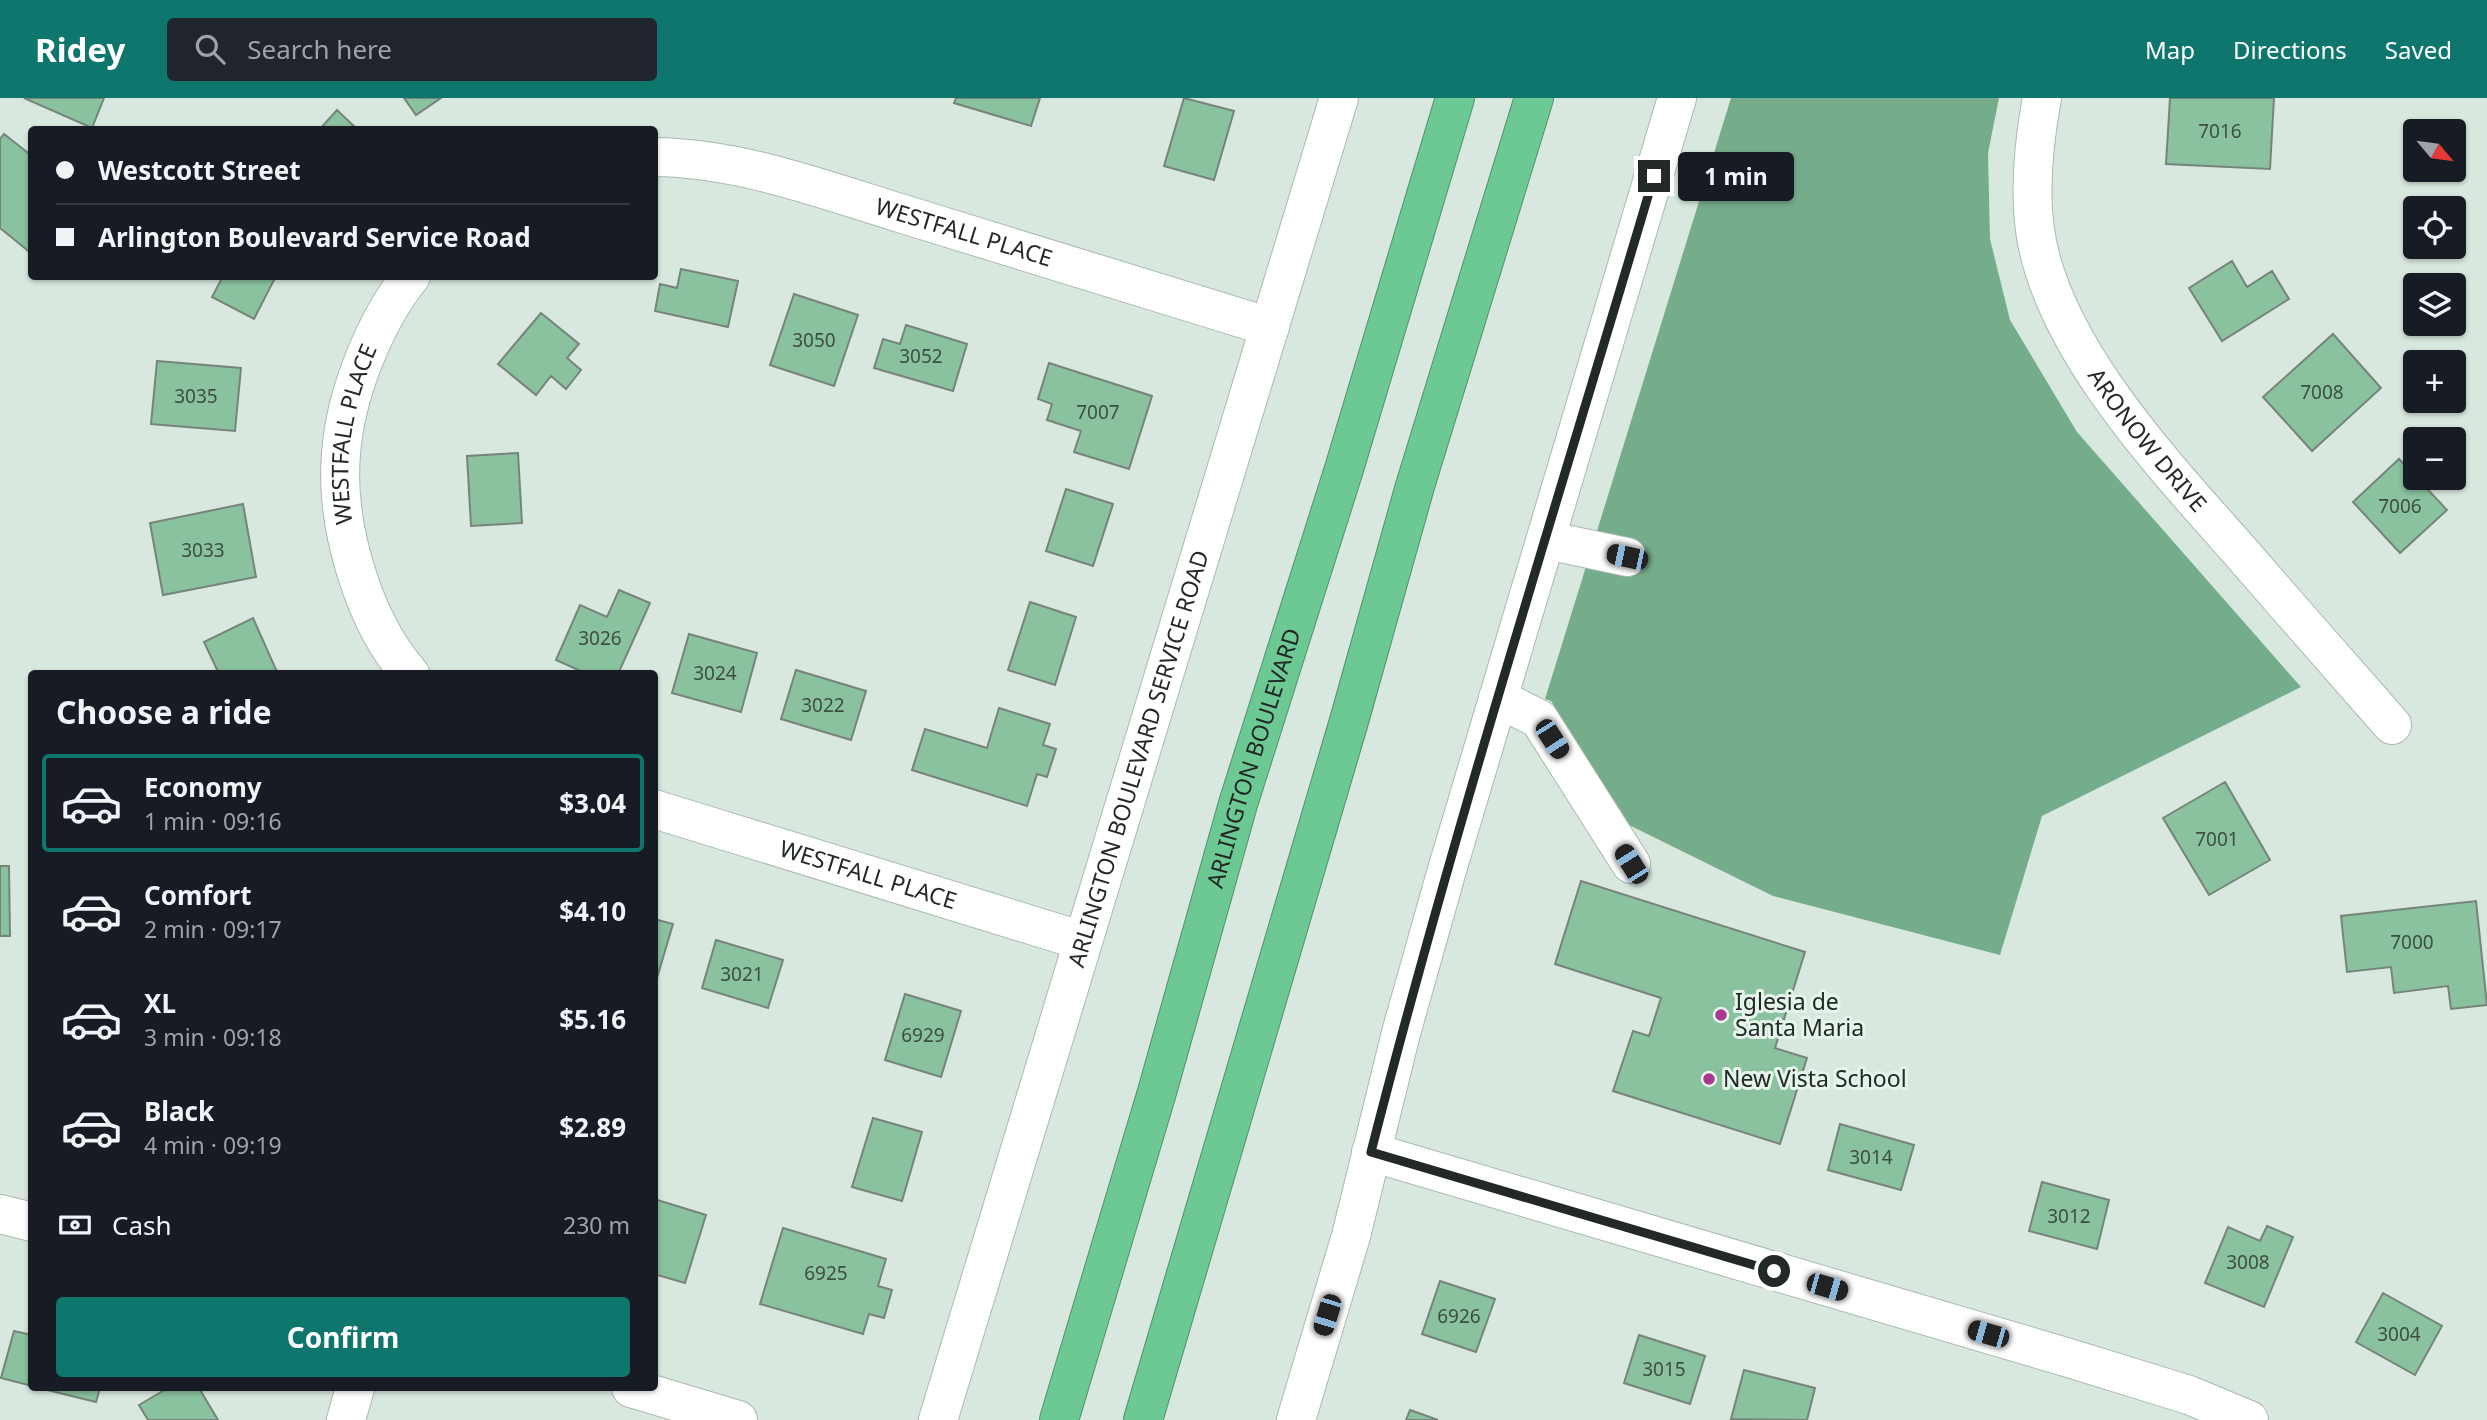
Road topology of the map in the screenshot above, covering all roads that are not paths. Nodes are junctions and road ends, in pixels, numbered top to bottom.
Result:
1 (1339, 98) edge
2 (1455, 98) edge
3 (1534, 98) edge
4 (1677, 98) edge
5 (2042, 98) edge
6 (658, 157) edge
7 (408, 280) edge
8 (1270, 327) junction
9 (1545, 540) junction
10 (1627, 557) dead end
11 (406, 670) edge
12 (1498, 698) junction
13 (2392, 725) dead end
14 (658, 809) edge
15 (1631, 864) dead end
16 (1083, 941) junction
17 (1371, 1152) junction
18 (0, 1214) edge
19 (28, 1221) edge
20 (354, 1391) edge
21 (641, 1391) edge
22 (346, 1420) edge
23 (738, 1420) edge
24 (938, 1420) edge
25 (1059, 1420) edge
26 (1143, 1420) edge
27 (1296, 1420) edge
28 (2249, 1420) edge

1 - 8 street, ARLINGTON BOULEVARD SERVICE ROAD
2 - 25 highway, ARLINGTON BOULEVARD
3 - 26 highway
4 - 9 street
5 - 13 street, ARONOW DRIVE
6 - 8 street, WESTFALL PLACE
7 - 11 street, WESTFALL PLACE
8 - 16 street, ARLINGTON BOULEVARD SERVICE ROAD
9 - 10 street
9 - 12 street
12 - 15 street
12 - 17 street
14 - 16 street, WESTFALL PLACE
16 - 24 street, ARLINGTON BOULEVARD SERVICE ROAD
17 - 27 street
17 - 28 street
18 - 19 street
20 - 22 street
21 - 23 street

